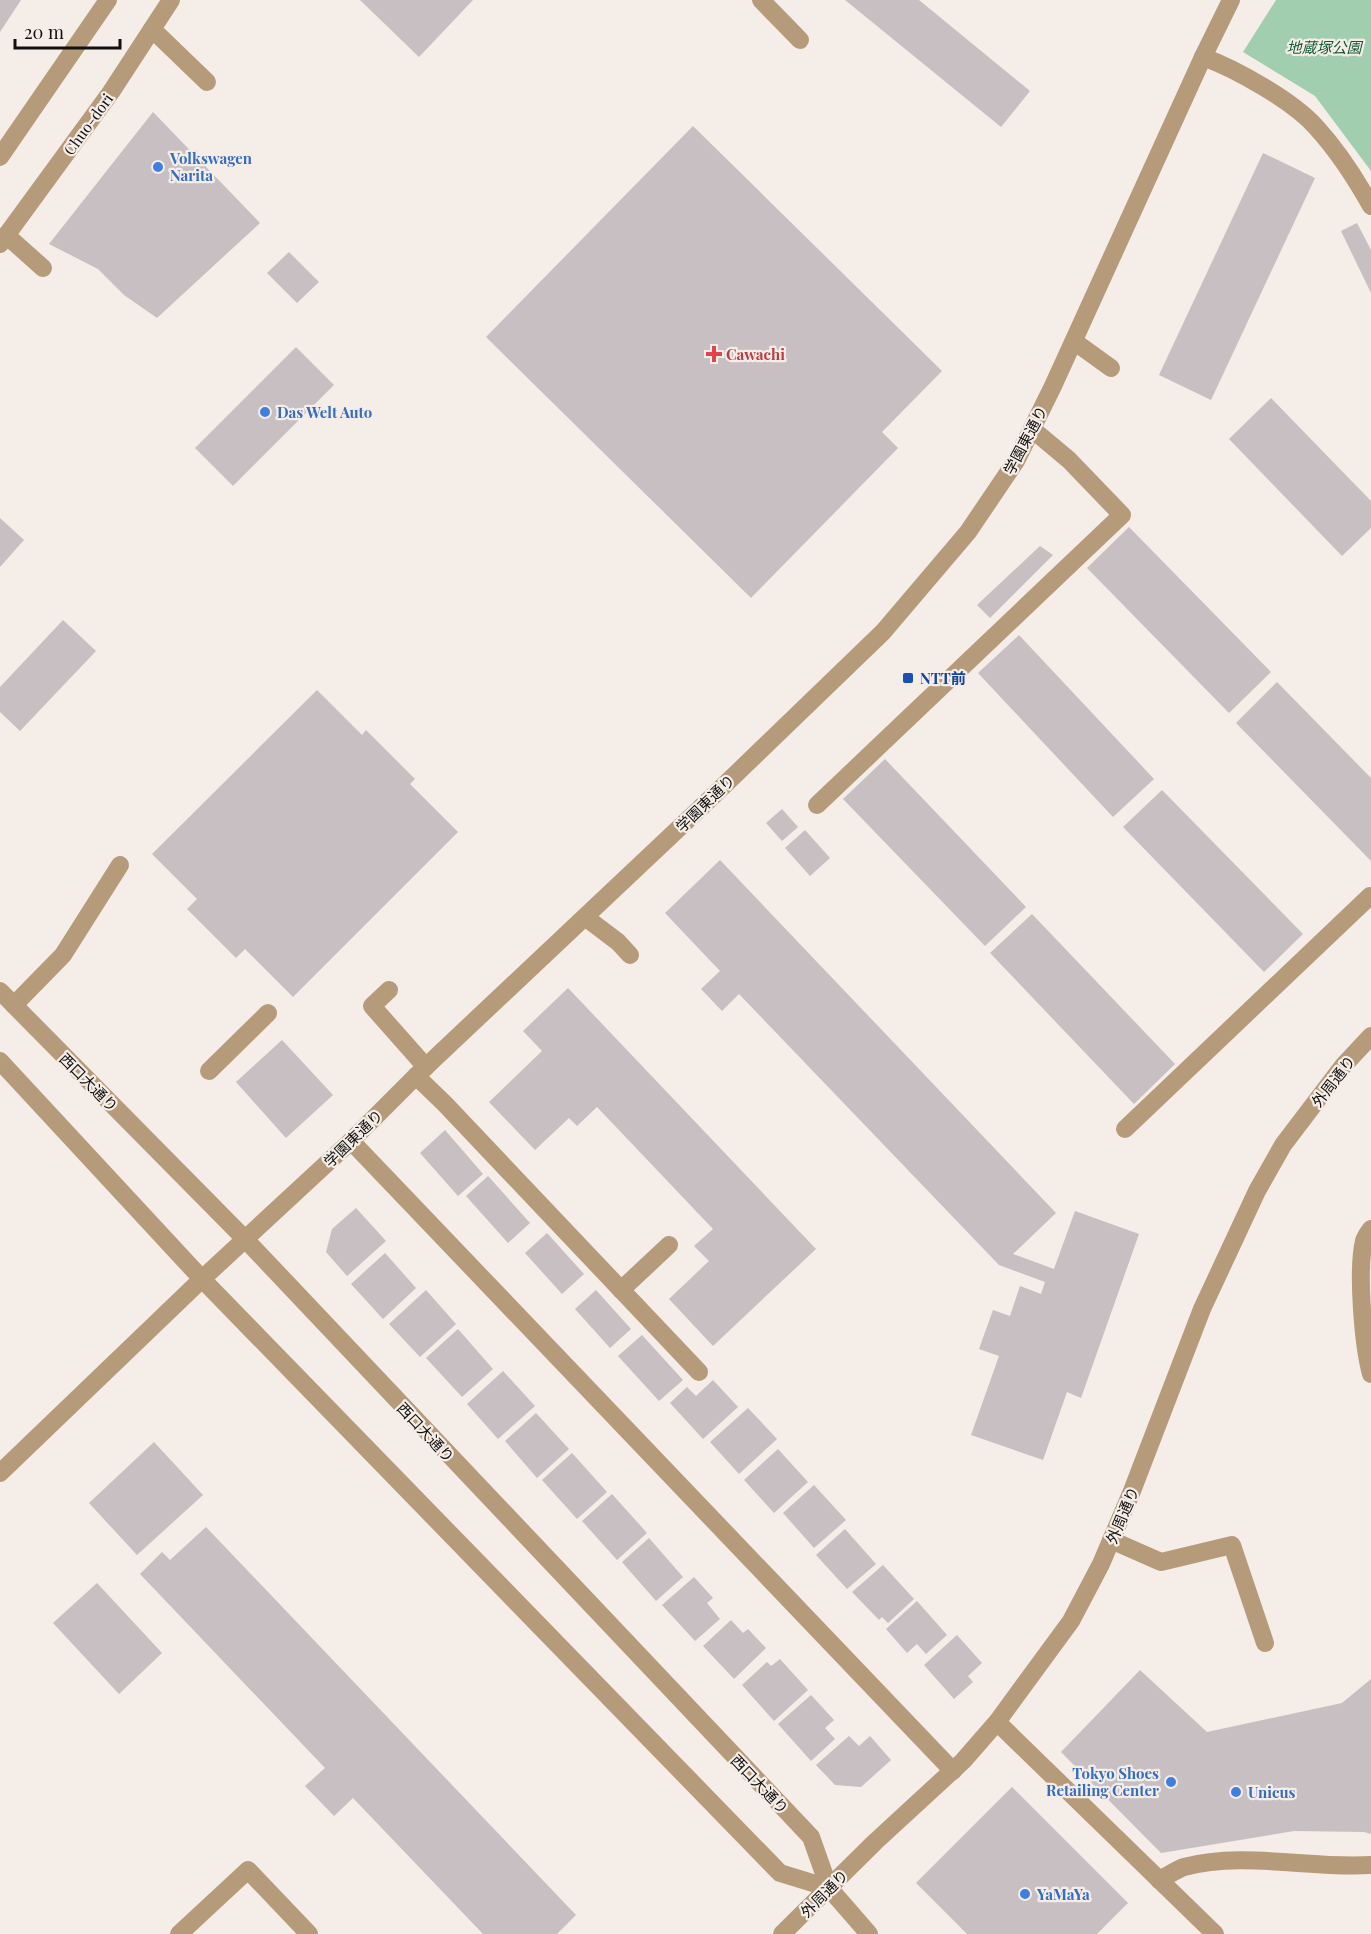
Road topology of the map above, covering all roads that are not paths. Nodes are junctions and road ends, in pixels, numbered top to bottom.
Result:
1 (108, 0) edge
2 (171, 0) edge
3 (761, 0) edge
4 (1231, 0) edge
5 (152, 29) junction
6 (800, 40) dead end
7 (1203, 57) junction
8 (207, 82) dead end
9 (0, 157) edge
10 (1370, 201) edge
11 (3, 239) edge
12 (43, 268) dead end
13 (1075, 342) junction
14 (1111, 368) dead end
15 (1032, 429) junction
16 (817, 805) dead end
17 (120, 865) dead end
18 (1370, 896) edge
19 (585, 917) junction
20 (630, 955) dead end
21 (389, 990) dead end
22 (0, 991) edge
23 (14, 1005) junction
24 (268, 1013) dead end
25 (1371, 1036) edge
26 (0, 1061) edge
27 (209, 1071) dead end
28 (421, 1071) junction
29 (1125, 1130) dead end
30 (351, 1141) junction
31 (1371, 1229) edge
32 (245, 1239) junction
33 (669, 1245) dead end
34 (202, 1279) junction
35 (621, 1290) junction
36 (699, 1372) dead end
37 (1371, 1374) edge
38 (0, 1473) edge
39 (1111, 1540) junction
40 (1265, 1643) dead end
41 (997, 1722) junction
42 (953, 1771) junction
43 (1371, 1865) edge
44 (1159, 1880) junction
45 (829, 1888) junction
46 (179, 1934) edge
47 (309, 1934) edge
48 (782, 1934) edge
49 (868, 1934) edge
50 (1215, 1934) edge

1 - 9 street
2 - 5 street, Chuo-dori
3 - 6 street
4 - 7 street, 学園東通り
5 - 8 street
5 - 11 street, Chuo-dori
7 - 10 street
7 - 13 street, 学園東通り
11 - 12 street
13 - 14 street
13 - 15 street, 学園東通り
15 - 16 street
15 - 19 street, 学園東通り
17 - 23 street
18 - 29 street
19 - 20 street
19 - 28 street, 学園東通り
21 - 28 street
22 - 23 street, 西口大通り
23 - 32 street, 西口大通り
24 - 27 street
25 - 39 street, 外周通り
26 - 34 street
28 - 30 street, 学園東通り
28 - 35 street
30 - 32 street, 学園東通り
30 - 42 street
31 - 37 street
32 - 34 street, 学園東通り
32 - 45 street, 西口大通り
33 - 35 street
34 - 38 street, 学園東通り
34 - 45 street
35 - 36 street
39 - 40 street
39 - 41 street, 外周通り
41 - 42 street, 外周通り
41 - 44 street
42 - 45 street, 外周通り
43 - 44 street
44 - 50 street
45 - 48 street, 外周通り
45 - 49 street, 西口大通り
46 - 47 street

